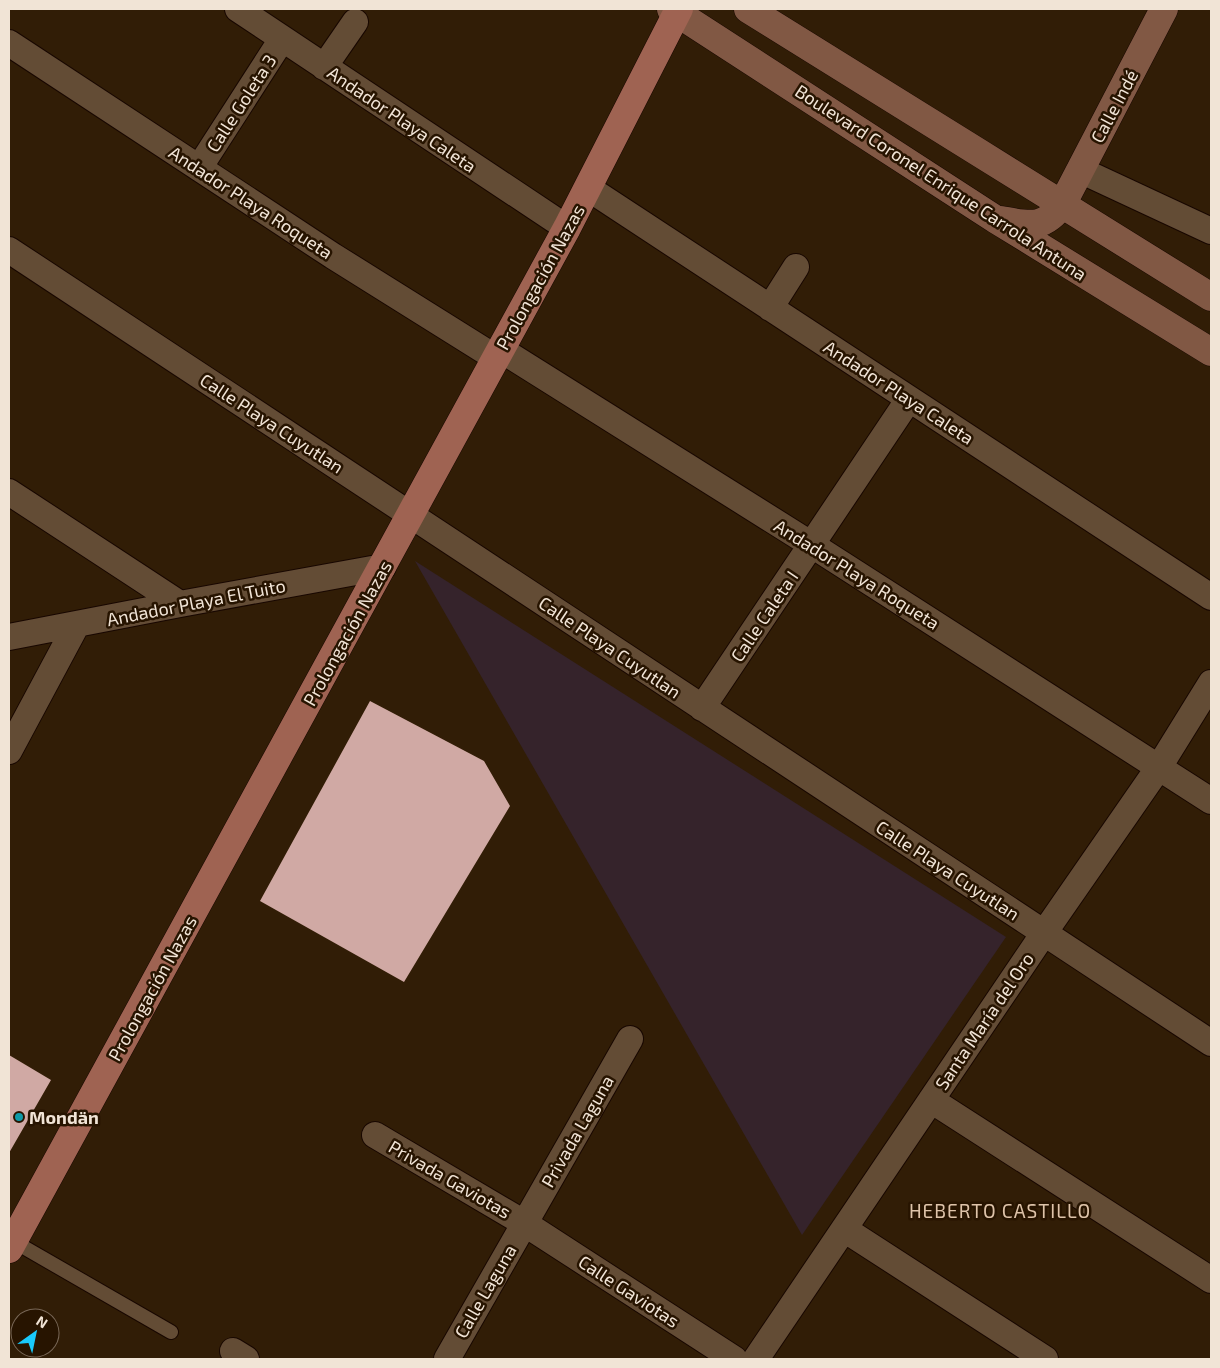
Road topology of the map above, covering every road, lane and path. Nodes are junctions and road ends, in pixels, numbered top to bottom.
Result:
1 (238, 9) edge
2 (748, 9) edge
3 (1164, 9) edge
4 (676, 10) edge
5 (355, 22) dead end
6 (282, 39) junction
7 (9, 43) edge
8 (324, 67) junction
9 (199, 168) junction
10 (1080, 170) junction
11 (588, 188) junction
12 (1063, 203) junction
13 (995, 219) junction
14 (567, 228) junction
15 (1211, 231) edge
16 (9, 250) edge
17 (796, 267) dead end
18 (1211, 297) edge
19 (770, 308) junction
20 (1211, 352) edge
21 (498, 354) junction
22 (910, 399) junction
23 (9, 492) edge
24 (411, 514) junction
25 (812, 545) junction
26 (382, 567) junction
27 (1211, 597) edge
28 (180, 604) junction
29 (77, 624) junction
30 (9, 637) edge
31 (1211, 683) edge
32 (702, 708) junction
33 (9, 751) edge
34 (1159, 767) junction
35 (1211, 801) edge
36 (1044, 933) junction
37 (630, 1039) dead end
38 (1211, 1043) edge
39 (931, 1100) junction
40 (375, 1135) dead end
41 (524, 1223) junction
42 (844, 1229) junction
43 (11, 1245) edge
44 (1211, 1280) edge
45 (171, 1332) dead end
46 (446, 1359) edge
47 (734, 1359) edge
48 (756, 1359) edge
49 (1045, 1359) edge

1 - 6 street, Andador Playa Caleta
2 - 12 main road
3 - 10 main road, Calle Indé
4 - 11 main road, Prolongación Nazas
4 - 13 main road, Boulevard Coronel Enrique Carrola Antuna
5 - 8 street
6 - 8 street, Andador Playa Caleta
6 - 9 street, Calle Goleta 3
7 - 9 street, Andador Playa Roqueta
8 - 14 street, Andador Playa Caleta
9 - 21 street, Andador Playa Roqueta
10 - 12 main road, Calle Indé
10 - 15 street
11 - 14 main road, Prolongación Nazas
11 - 19 street, Andador Playa Caleta
12 - 13 main road, Calle Indé
12 - 18 main road
13 - 20 main road, Boulevard Coronel Enrique Carrola Antuna
14 - 21 main road, Prolongación Nazas
16 - 24 street, Calle Playa Cuyutlan
17 - 19 street
19 - 22 street, Andador Playa Caleta
21 - 24 main road, Prolongación Nazas
21 - 25 street, Andador Playa Roqueta
22 - 25 street, Calle Caleta I
22 - 27 street, Andador Playa Caleta
23 - 28 street
24 - 26 main road, Prolongación Nazas
24 - 32 street, Calle Playa Cuyutlan
25 - 32 street, Calle Caleta I
25 - 34 street, Andador Playa Roqueta
26 - 28 street, Andador Playa El Tuito
26 - 43 main road, Prolongación Nazas
28 - 29 street, Andador Playa El Tuito
29 - 30 street, Andador Playa El Tuito
29 - 33 street
31 - 34 street, Santa María del Oro
32 - 36 street, Calle Playa Cuyutlan
34 - 35 street, Andador Playa Roqueta
34 - 36 street, Santa María del Oro
36 - 38 street, Calle Playa Cuyutlan
36 - 39 street, Santa María del Oro
37 - 41 street, Privada Laguna
39 - 42 street, Santa María del Oro
39 - 44 street
40 - 41 street, Privada Gaviotas
41 - 46 street, Calle Laguna
41 - 47 street, Calle Gaviotas
42 - 48 street, Santa María del Oro
42 - 49 street
43 - 45 lane

